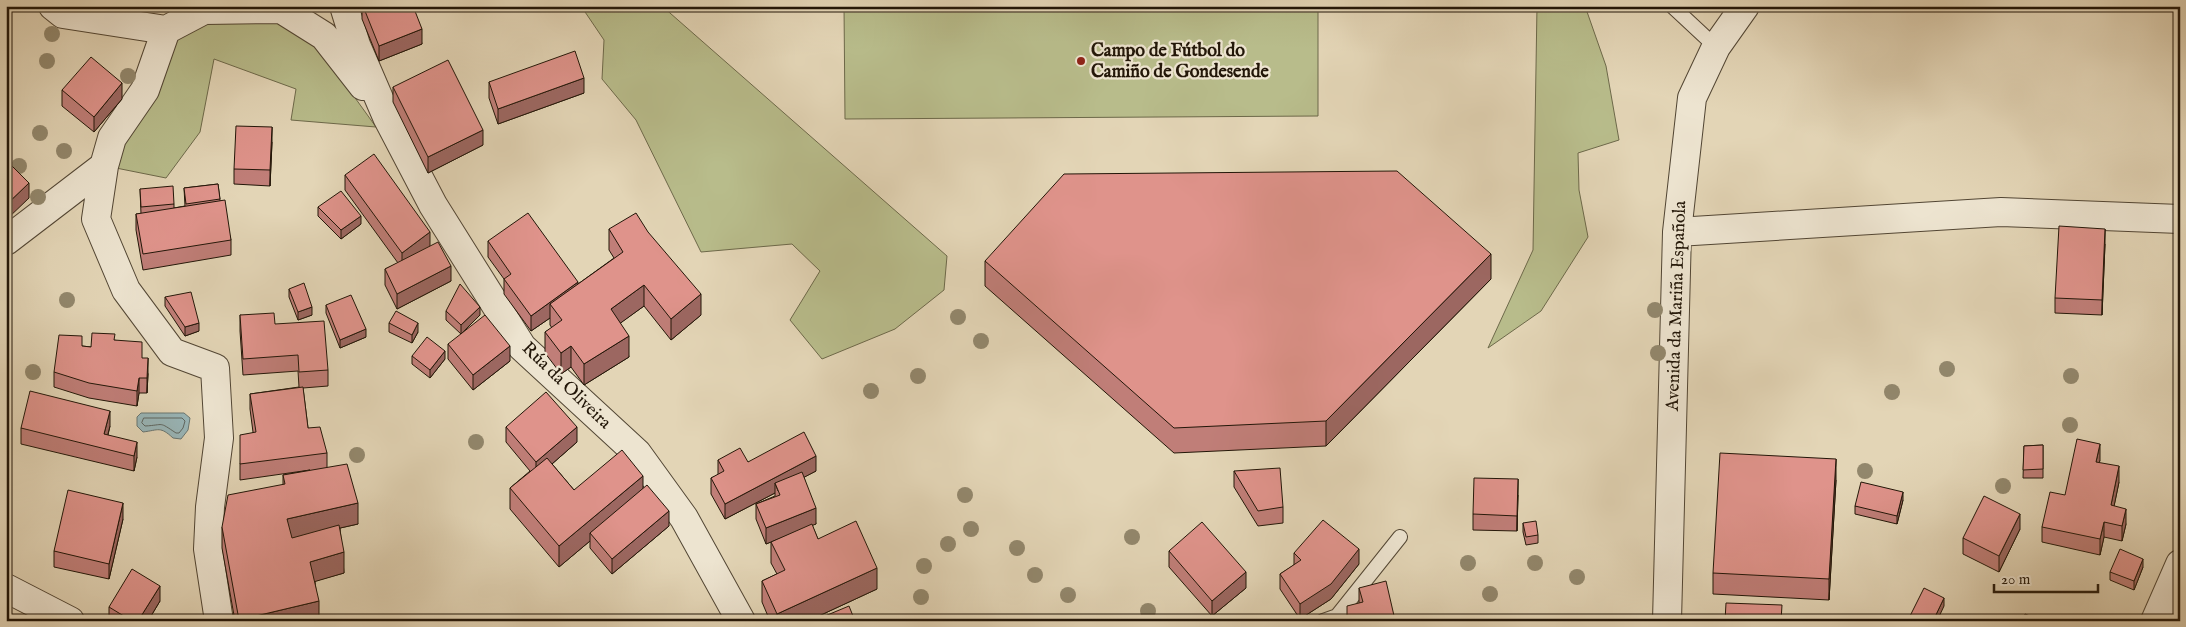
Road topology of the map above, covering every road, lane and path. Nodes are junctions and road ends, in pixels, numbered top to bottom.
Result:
1 (53, 6) edge
2 (344, 6) edge
3 (1672, 6) edge
4 (1744, 6) edge
5 (166, 30) junction
6 (1716, 47) junction
7 (387, 117) junction
8 (104, 166) junction
9 (2180, 219) edge
10 (1677, 232) junction
11 (6, 241) edge
12 (1400, 537) dead end
13 (2180, 564) edge
14 (6, 588) edge
15 (70, 621) edge
16 (219, 621) edge
17 (741, 621) edge
18 (1323, 621) edge
19 (1668, 621) edge
20 (2155, 621) edge

1 - 5 street
2 - 7 street, Rúa da Oliveira
3 - 6 lane
4 - 6 street, Avenida da Mariña Española
5 - 7 street, Rúa da Oliveira
5 - 8 street
6 - 10 street, Avenida da Mariña Española
7 - 17 street, Rúa da Oliveira
8 - 11 street
8 - 16 street
9 - 10 street
10 - 19 street, Avenida da Mariña Española
12 - 18 lane
13 - 20 street
14 - 15 street

